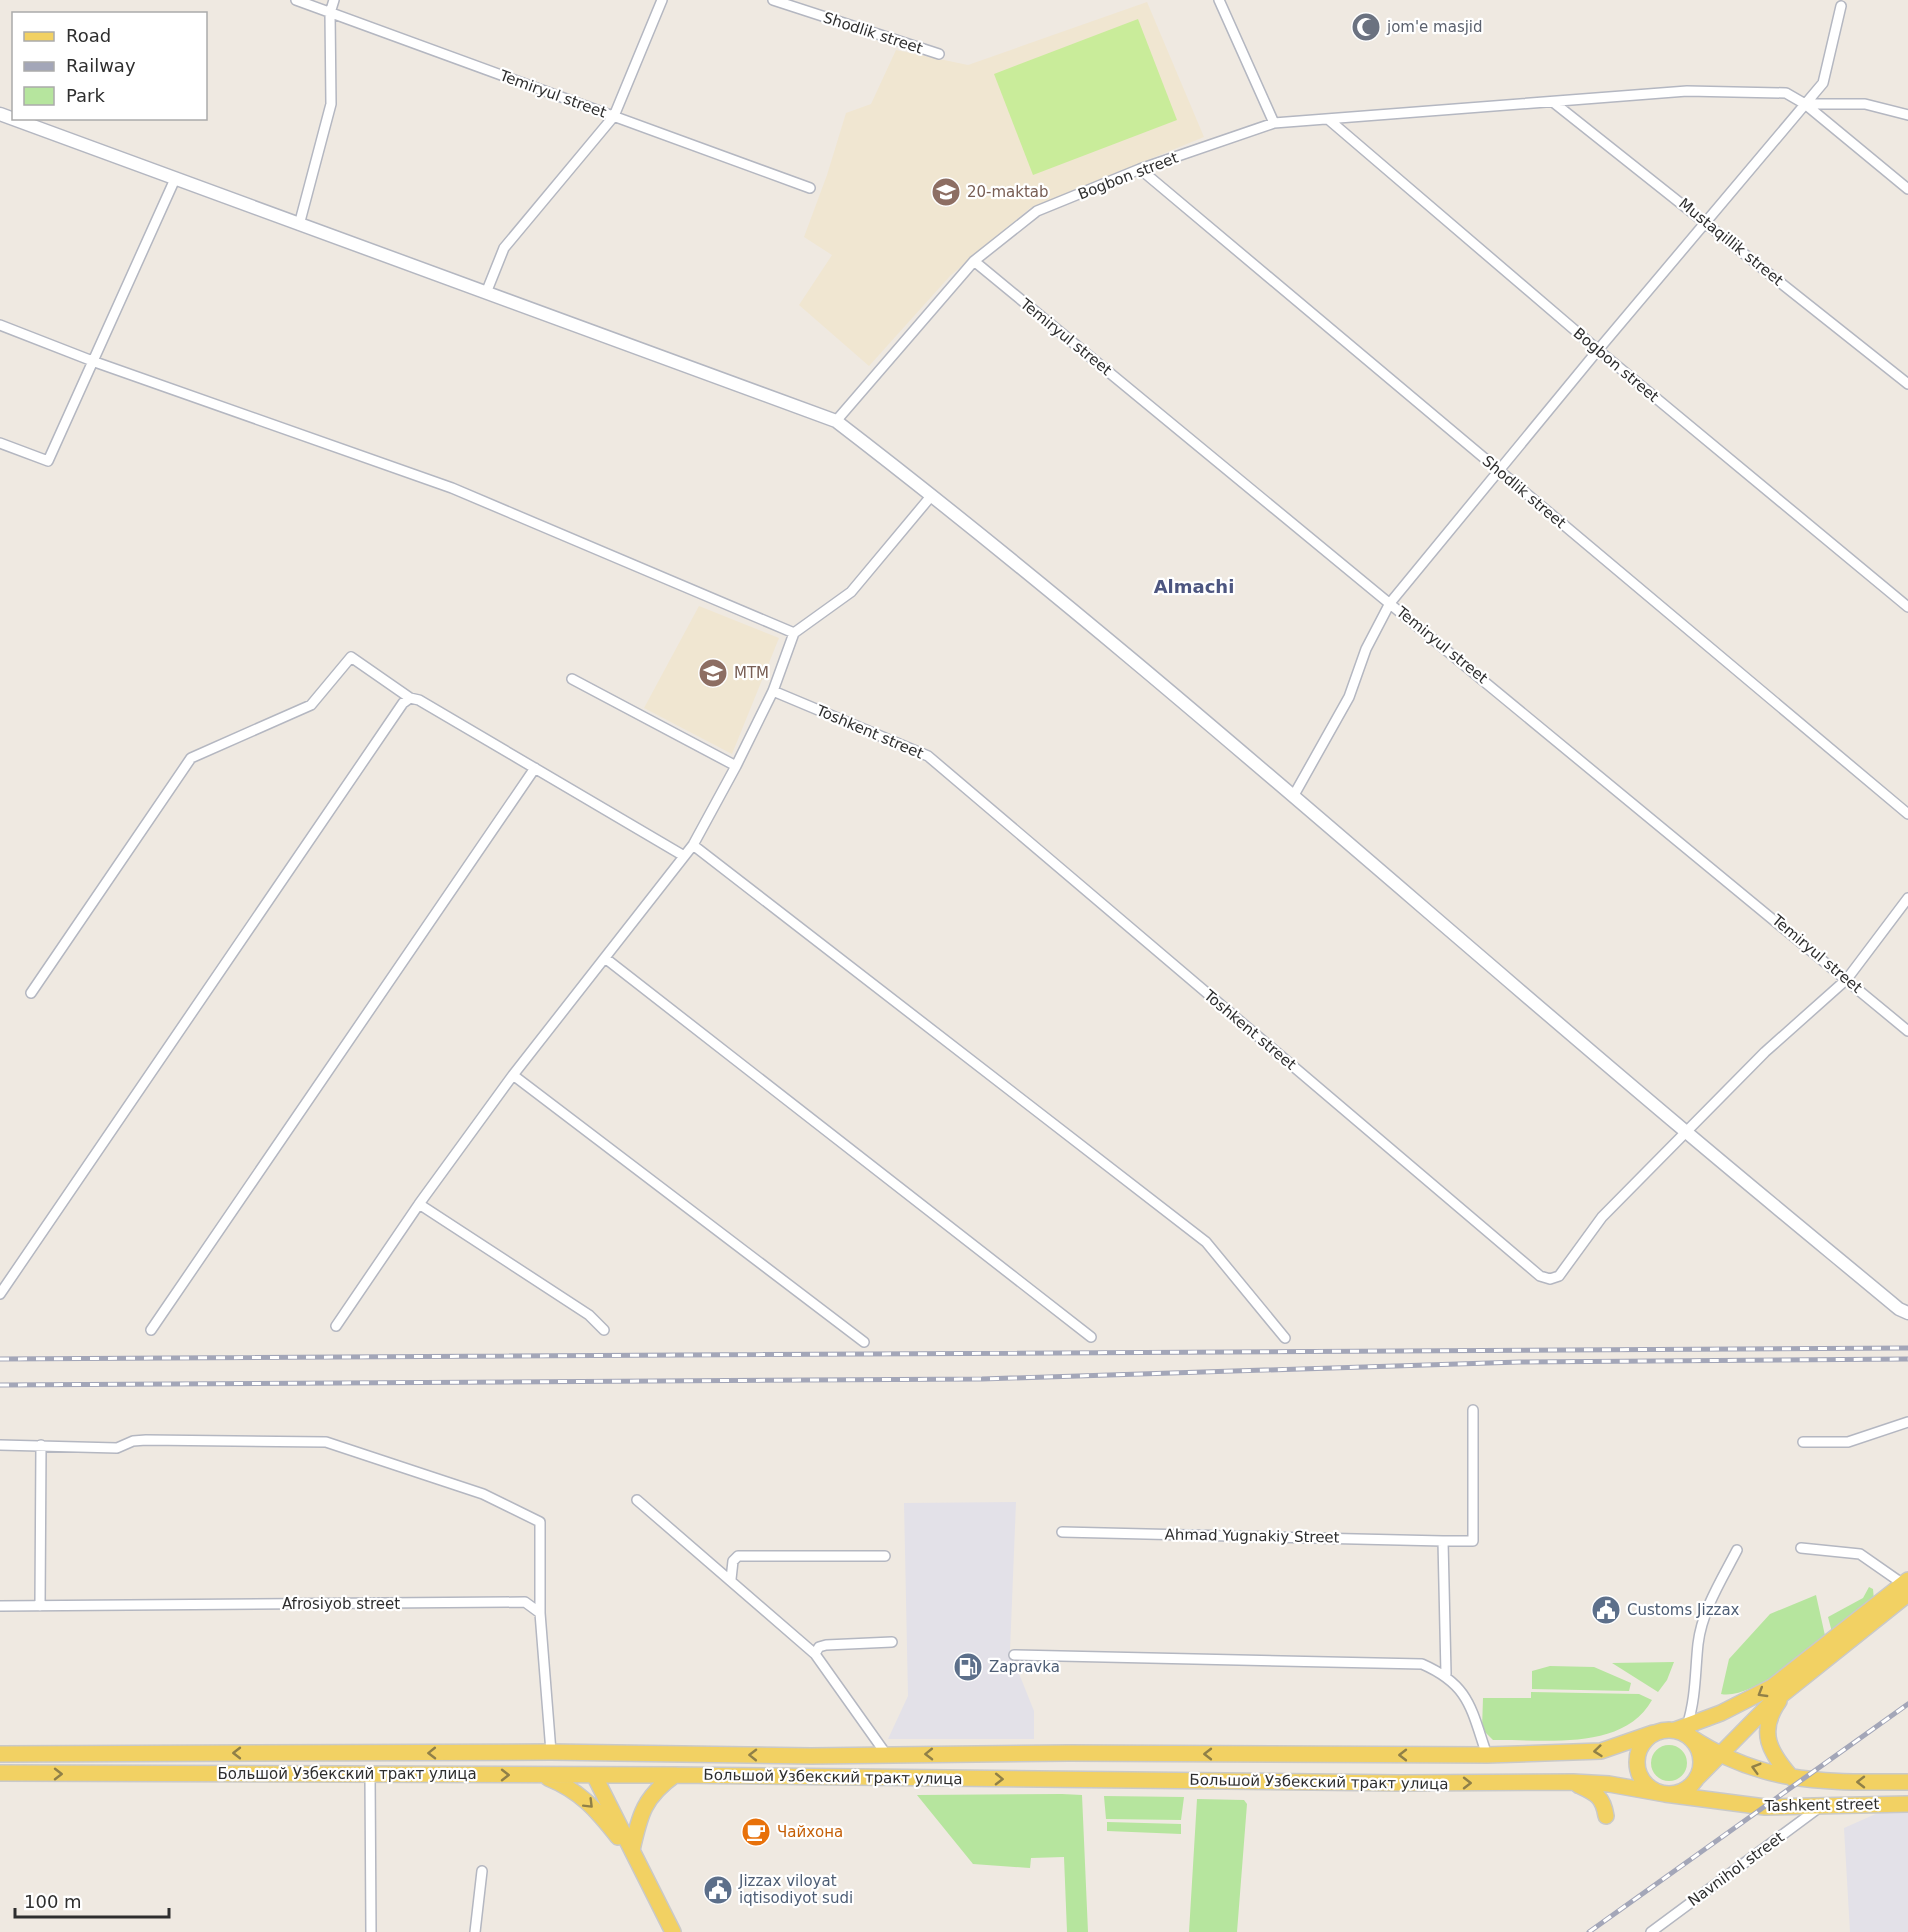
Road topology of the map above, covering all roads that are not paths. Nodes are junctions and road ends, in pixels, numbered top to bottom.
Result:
1 (296, 0) edge
2 (334, 0) edge
3 (662, 0) edge
4 (773, 0) edge
5 (1219, 0) edge
6 (1841, 6) dead end
7 (330, 13) junction
8 (939, 54) dead end
9 (1553, 102) junction
10 (1805, 104) junction
11 (1908, 115) edge
12 (614, 116) junction
13 (1328, 119) junction
14 (16, 120) edge
15 (1274, 123) junction
16 (1140, 170) junction
17 (175, 179) junction
18 (810, 188) dead end
19 (1908, 189) edge
20 (1705, 222) junction
21 (299, 225) junction
22 (974, 261) junction
23 (486, 293) junction
24 (0, 325) edge
25 (1598, 350) junction
26 (95, 362) junction
27 (1908, 384) edge
28 (836, 421) junction
29 (0, 443) edge
30 (1498, 470) junction
31 (932, 495) junction
32 (1390, 603) junction
33 (1908, 607) edge
34 (794, 633) junction
35 (572, 679) dead end
36 (773, 691) junction
37 (410, 698) junction
38 (736, 766) junction
39 (535, 768) junction
40 (1294, 795) junction
41 (1908, 814) edge
42 (693, 845) junction
43 (684, 856) junction
44 (1908, 898) edge
45 (604, 958) junction
46 (1847, 979) junction
47 (32, 993) dead end
48 (1908, 1031) edge
49 (513, 1075) junction
50 (1684, 1131) junction
51 (419, 1204) junction
52 (0, 1294) edge
53 (1908, 1313) edge
54 (336, 1326) dead end
55 (151, 1330) dead end
56 (604, 1330) dead end
57 (1091, 1337) dead end
58 (1285, 1338) dead end
59 (864, 1342) dead end
60 (1473, 1410) dead end
61 (1908, 1422) edge
62 (1803, 1442) dead end
63 (0, 1445) edge
64 (41, 1445) junction
65 (637, 1500) dead end
66 (1062, 1532) dead end
67 (1443, 1541) junction
68 (1801, 1548) dead end
69 (1737, 1550) dead end
70 (885, 1556) dead end
71 (731, 1579) junction
72 (1907, 1587) edge
73 (0, 1606) edge
74 (40, 1606) junction
75 (540, 1613) junction
76 (892, 1642) dead end
77 (815, 1654) junction
78 (1014, 1655) dead end
79 (1446, 1674) junction
80 (1785, 1692) junction
81 (1684, 1731) junction
82 (1653, 1734) junction
83 (551, 1752) junction
84 (0, 1754) edge
85 (886, 1754) junction
86 (1487, 1755) junction
87 (1718, 1755) junction
88 (0, 1773) edge
89 (370, 1775) junction
90 (539, 1775) junction
91 (594, 1775) junction
92 (675, 1775) junction
93 (1698, 1777) junction
94 (1792, 1778) junction
95 (1573, 1782) junction
96 (1908, 1782) edge
97 (1665, 1794) junction
98 (1908, 1804) edge
99 (1821, 1806) junction
100 (1606, 1816) dead end
101 (634, 1856) junction
102 (482, 1871) dead end
103 (371, 1932) edge
104 (476, 1932) edge
105 (673, 1932) edge
106 (1651, 1932) edge

1 - 7 street, Temiryul street
2 - 7 street
3 - 12 street
4 - 8 street, Shodlik street
5 - 15 street
6 - 10 street
7 - 12 street, Temiryul street
7 - 21 street
9 - 10 street, Bogbon street
9 - 13 street, Bogbon street
9 - 20 street, Mustaqillik street
10 - 11 street
10 - 19 street
10 - 20 street
12 - 18 street, Temiryul street
12 - 23 street
13 - 15 street, Bogbon street
13 - 25 street, Bogbon street
14 - 17 street
15 - 16 street, Bogbon street
16 - 22 street, Bogbon street
16 - 30 street, Shodlik street
17 - 21 street
17 - 26 street
20 - 25 street
20 - 27 street, Mustaqillik street
21 - 23 street
22 - 28 street, Bogbon street
22 - 32 street, Temiryul street
23 - 28 street
24 - 26 street
25 - 30 street
25 - 33 street, Bogbon street
26 - 29 street
26 - 34 street
28 - 31 street
30 - 32 street
30 - 41 street, Shodlik street
31 - 34 street
31 - 40 street
32 - 40 street
32 - 46 street, Temiryul street
34 - 36 street
35 - 38 street
36 - 38 street
36 - 50 street, Toshkent street
37 - 39 street
37 - 47 street
37 - 52 street
38 - 42 street
39 - 43 street
39 - 55 street
40 - 50 street
42 - 43 street
42 - 58 street
43 - 45 street
44 - 46 street
45 - 49 street
45 - 57 street
46 - 48 street, Temiryul street
46 - 50 street
49 - 51 street
49 - 59 street
50 - 53 street
51 - 54 street
51 - 56 street
60 - 67 street, Ahmad Yugnakiy Street
61 - 62 street
63 - 64 street
64 - 74 street
64 - 75 street
65 - 71 street
66 - 67 street, Ahmad Yugnakiy Street
67 - 79 street
68 - 72 street
69 - 81 street
70 - 71 street
71 - 77 street
72 - 80 main road
72 -> 81 main road
73 - 74 street, Afrosiyob street
74 - 75 street, Afrosiyob street
75 - 83 street
76 - 77 street
77 - 85 street
78 - 79 street
79 - 86 street
80 - 87 main road
80 - 94 main road
81 - 82 main road
81 - 87 main road, Tashkent street
81 - 93 main road
82 -> 86 main road, Большой Узбекский тракт улица
82 - 97 main road
83 -> 84 main road, Большой Узбекский тракт улица
85 -> 83 main road, Большой Узбекский тракт улица
86 -> 85 main road, Большой Узбекский тракт улица
87 - 93 main road
94 -> 87 main road, Tashkent street
88 -> 89 main road, Большой Узбекский тракт улица
89 -> 90 main road, Большой Узбекский тракт улица
89 - 103 street
90 - 91 main road, Большой Узбекский тракт улица
90 -> 101 main road
91 - 92 main road, Большой Узбекский тракт улица
91 - 101 main road
92 -> 95 main road, Большой Узбекский тракт улица
92 - 101 main road
93 - 97 main road
96 -> 94 main road, Tashkent street
95 - 97 main road, Большой Узбекский тракт улица
95 - 100 main road
97 - 99 main road, Tashkent street
98 - 99 main road, Tashkent street
99 - 106 street, Navnihol street
101 - 105 main road
102 - 104 street

